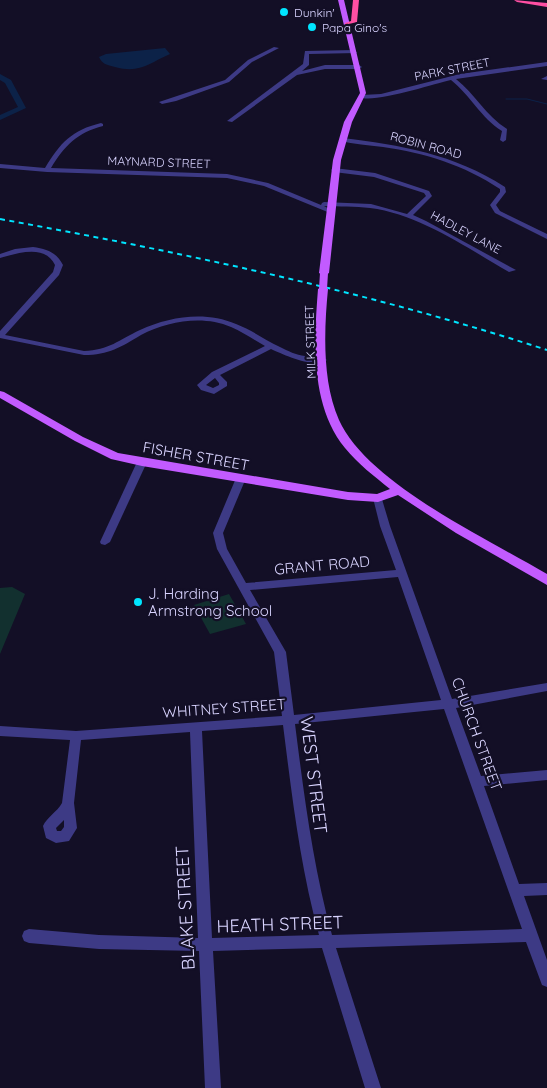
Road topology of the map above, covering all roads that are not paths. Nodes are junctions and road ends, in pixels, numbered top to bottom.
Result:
1 (341, 0) edge
2 (356, 0) edge
3 (517, 0) edge
4 (528, 0) edge
5 (547, 4) edge
6 (347, 24) junction
7 (276, 48) dead end
8 (355, 52) junction
9 (547, 64) edge
10 (305, 66) junction
11 (325, 67) junction
12 (359, 67) junction
13 (295, 74) junction
14 (452, 78) junction
15 (362, 97) junction
16 (162, 102) dead end
17 (230, 121) dead end
18 (101, 125) dead end
19 (342, 140) junction
20 (503, 140) dead end
21 (0, 166) edge
22 (48, 170) junction
23 (334, 170) junction
24 (330, 207) junction
25 (408, 216) junction
26 (547, 237) edge
27 (0, 256) edge
28 (512, 270) dead end
29 (0, 336) edge
30 (271, 346) junction
31 (323, 360) junction
32 (215, 374) dead end
33 (0, 394) edge
34 (142, 462) junction
35 (241, 478) junction
36 (400, 490) junction
37 (378, 498) junction
38 (105, 542) dead end
39 (403, 573) junction
40 (547, 580) edge
41 (244, 587) junction
42 (547, 687) edge
43 (449, 703) junction
44 (289, 720) junction
45 (196, 727) junction
46 (0, 732) edge
47 (76, 736) junction
48 (547, 775) edge
49 (477, 782) junction
50 (68, 803) dead end
51 (547, 888) edge
52 (515, 890) junction
53 (531, 935) junction
54 (29, 936) dead end
55 (326, 940) junction
56 (206, 945) junction
57 (547, 980) edge
58 (213, 1088) edge
59 (373, 1088) edge

1 - 6 main road
2 - 6 highway
3 - 5 highway
4 - 5 highway
6 - 8 main road
7 - 16 street
8 - 10 street
8 - 12 main road
9 - 14 street, PARK STREET
10 - 11 street
10 - 13 street
11 - 12 street
11 - 13 street
12 - 15 main road
13 - 17 street
14 - 15 street, PARK STREET
14 - 20 street
15 - 19 main road, MILK STREET
18 - 22 street
19 - 23 main road, MILK STREET
19 - 26 street, ROBIN ROAD
21 - 22 street, MAYNARD STREET
22 - 24 street, MAYNARD STREET
23 - 24 main road, MILK STREET
23 - 25 street
24 - 25 street, HADLEY LANE
24 - 31 main road, MILK STREET, bridge
25 - 28 street, HADLEY LANE
27 - 29 street
29 - 30 street
30 - 31 street
30 - 32 street
31 - 36 main road, MILK STREET
33 - 34 main road, FISHER STREET
34 - 35 main road, FISHER STREET
34 - 38 street
35 - 37 main road, FISHER STREET
35 - 41 street, WEST STREET
36 - 37 main road, FISHER STREET
36 - 40 main road, MILK STREET
37 - 39 street, CHURCH STREET
39 - 41 street, GRANT ROAD
39 - 43 street, CHURCH STREET
41 - 44 street, WEST STREET
42 - 43 street, WHITNEY STREET
43 - 44 street, WHITNEY STREET
43 - 49 street, CHURCH STREET
44 - 45 street, WHITNEY STREET
44 - 55 street, WEST STREET
45 - 47 street, WHITNEY STREET
45 - 56 street, BLAKE STREET
46 - 47 street, WHITNEY STREET
47 - 50 street
48 - 49 street
49 - 52 street, CHURCH STREET
51 - 52 street
52 - 53 street, CHURCH STREET
53 - 55 street, HEATH STREET
53 - 57 street, CHURCH STREET
54 - 56 street, HEATH STREET
55 - 56 street, HEATH STREET
55 - 59 street, WEST STREET
56 - 58 street, BLAKE STREET

